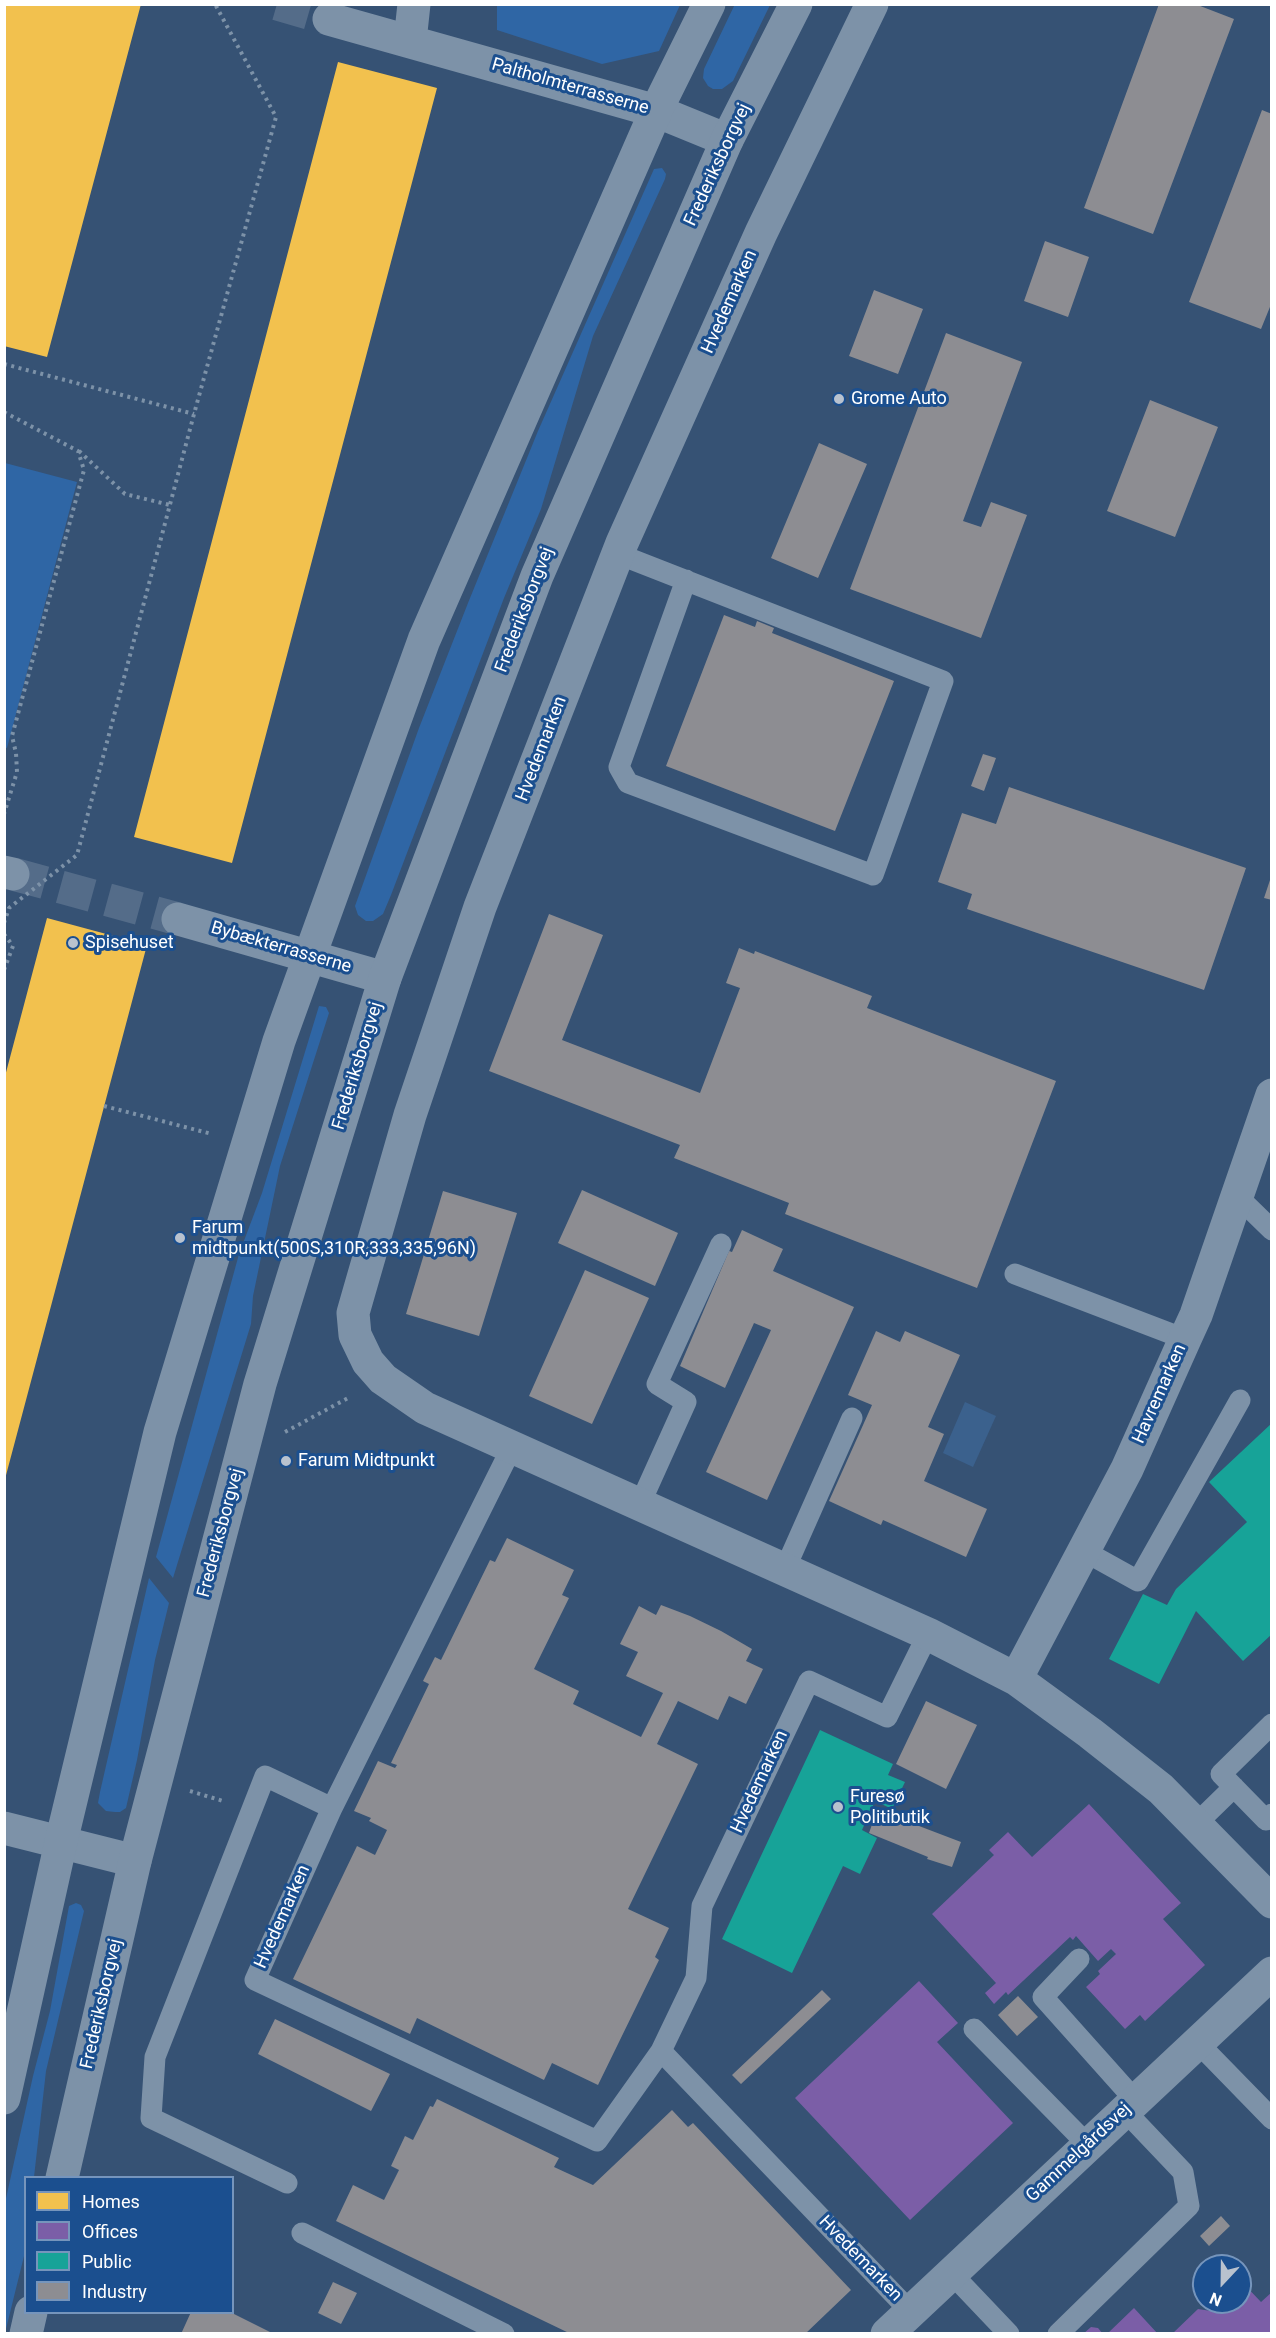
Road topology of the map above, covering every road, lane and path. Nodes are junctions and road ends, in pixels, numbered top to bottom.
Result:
1 (215, 4) edge
2 (414, 4) edge
3 (709, 4) edge
4 (796, 4) edge
5 (872, 4) edge
6 (329, 19) tunnel mouth
7 (410, 41) junction
8 (656, 111) junction
9 (727, 141) junction
10 (4, 364) edge
11 (4, 412) edge
12 (194, 414) junction
13 (78, 451) junction
14 (170, 505) junction
15 (618, 554) junction
16 (686, 580) junction
17 (4, 814) edge
18 (178, 919) tunnel mouth
19 (4, 923) edge
20 (4, 933) edge
21 (311, 956) junction
22 (4, 970) edge
23 (385, 978) junction
24 (1272, 1095) edge
25 (104, 1106) dead end
26 (222, 1136) dead end
27 (1237, 1196) junction
28 (1272, 1230) edge
29 (721, 1244) dead end
30 (1015, 1274) dead end
31 (1185, 1339) junction
32 (383, 1379) junction
33 (1240, 1400) dead end
34 (852, 1418) dead end
35 (276, 1436) dead end
36 (512, 1448) junction
37 (640, 1504) junction
38 (1083, 1551) junction
39 (785, 1569) junction
40 (928, 1634) junction
41 (1016, 1679) junction
42 (1272, 1724) edge
43 (1234, 1787) junction
44 (184, 1789) dead end
45 (332, 1808) junction
46 (252, 1810) junction
47 (1272, 1814) edge
48 (1196, 1824) junction
49 (4, 1828) edge
50 (62, 1842) junction
51 (135, 1861) junction
52 (1272, 1902) edge
53 (1079, 1959) dead end
54 (1270, 1977) edge
55 (974, 2029) dead end
56 (1197, 2042) junction
57 (661, 2051) junction
58 (4, 2098) edge
59 (1130, 2105) junction
60 (1272, 2119) edge
61 (1088, 2145) junction
62 (62, 2176) edge
63 (287, 2183) dead end
64 (302, 2233) dead end
65 (951, 2273) junction
66 (910, 2312) junction
67 (31, 2314) edge
68 (26, 2334) edge
69 (504, 2334) edge
70 (887, 2334) edge
71 (1009, 2334) edge
72 (1058, 2334) edge

1 - 12 path, bridge
2 - 7 street
3 - 8 street
4 - 9 street, Frederiksborgvej
5 - 15 street, Hvedemarken
6 - 7 street, Paltholmterrasserne
7 - 8 street, Paltholmterrasserne
8 - 9 street, Paltholmterrasserne
8 - 21 street
9 - 23 street, Frederiksborgvej
10 - 12 path
11 - 13 path
12 - 14 path, bridge
13 - 14 path
13 - 17 path
14 - 19 path, bridge
15 - 16 lane
15 - 32 street, Hvedemarken
16 - 16 lane
18 - 21 street, Bybækterrasserne
20 - 22 path
21 - 23 street, Bybækterrasserne
21 - 50 street
23 - 51 street, Frederiksborgvej
24 - 27 street, Havremarken
25 - 26 path
27 - 28 lane
27 - 31 street, Havremarken
29 - 37 lane
30 - 31 lane
31 - 38 street, Havremarken
32 - 35 path
32 - 36 street, Hvedemarken
33 - 38 lane
34 - 39 lane
36 - 37 street, Hvedemarken
36 - 45 lane, Hvedemarken
37 - 39 street, Hvedemarken
38 - 41 street, Havremarken
39 - 40 street, Hvedemarken
40 - 41 street, Hvedemarken
40 - 57 lane, Hvedemarken
41 - 48 street, Hvedemarken
42 - 43 lane
43 - 47 lane
43 - 48 lane
44 - 46 path
45 - 46 lane
45 - 57 lane, Hvedemarken
46 - 63 lane
48 - 52 street, Hvedemarken
49 - 50 street
50 - 51 street
50 - 58 street
51 - 62 street, Frederiksborgvej
53 - 59 lane
54 - 56 street, Gammelgårdsvej
55 - 61 lane
56 - 59 street, Gammelgårdsvej
56 - 60 lane
57 - 66 lane, Hvedemarken
59 - 61 street, Gammelgårdsvej
59 - 72 lane
61 - 65 street, Gammelgårdsvej
64 - 69 lane
65 - 66 street, Gammelgårdsvej
65 - 71 lane
66 - 70 street, Gammelgårdsvej
67 - 68 street

